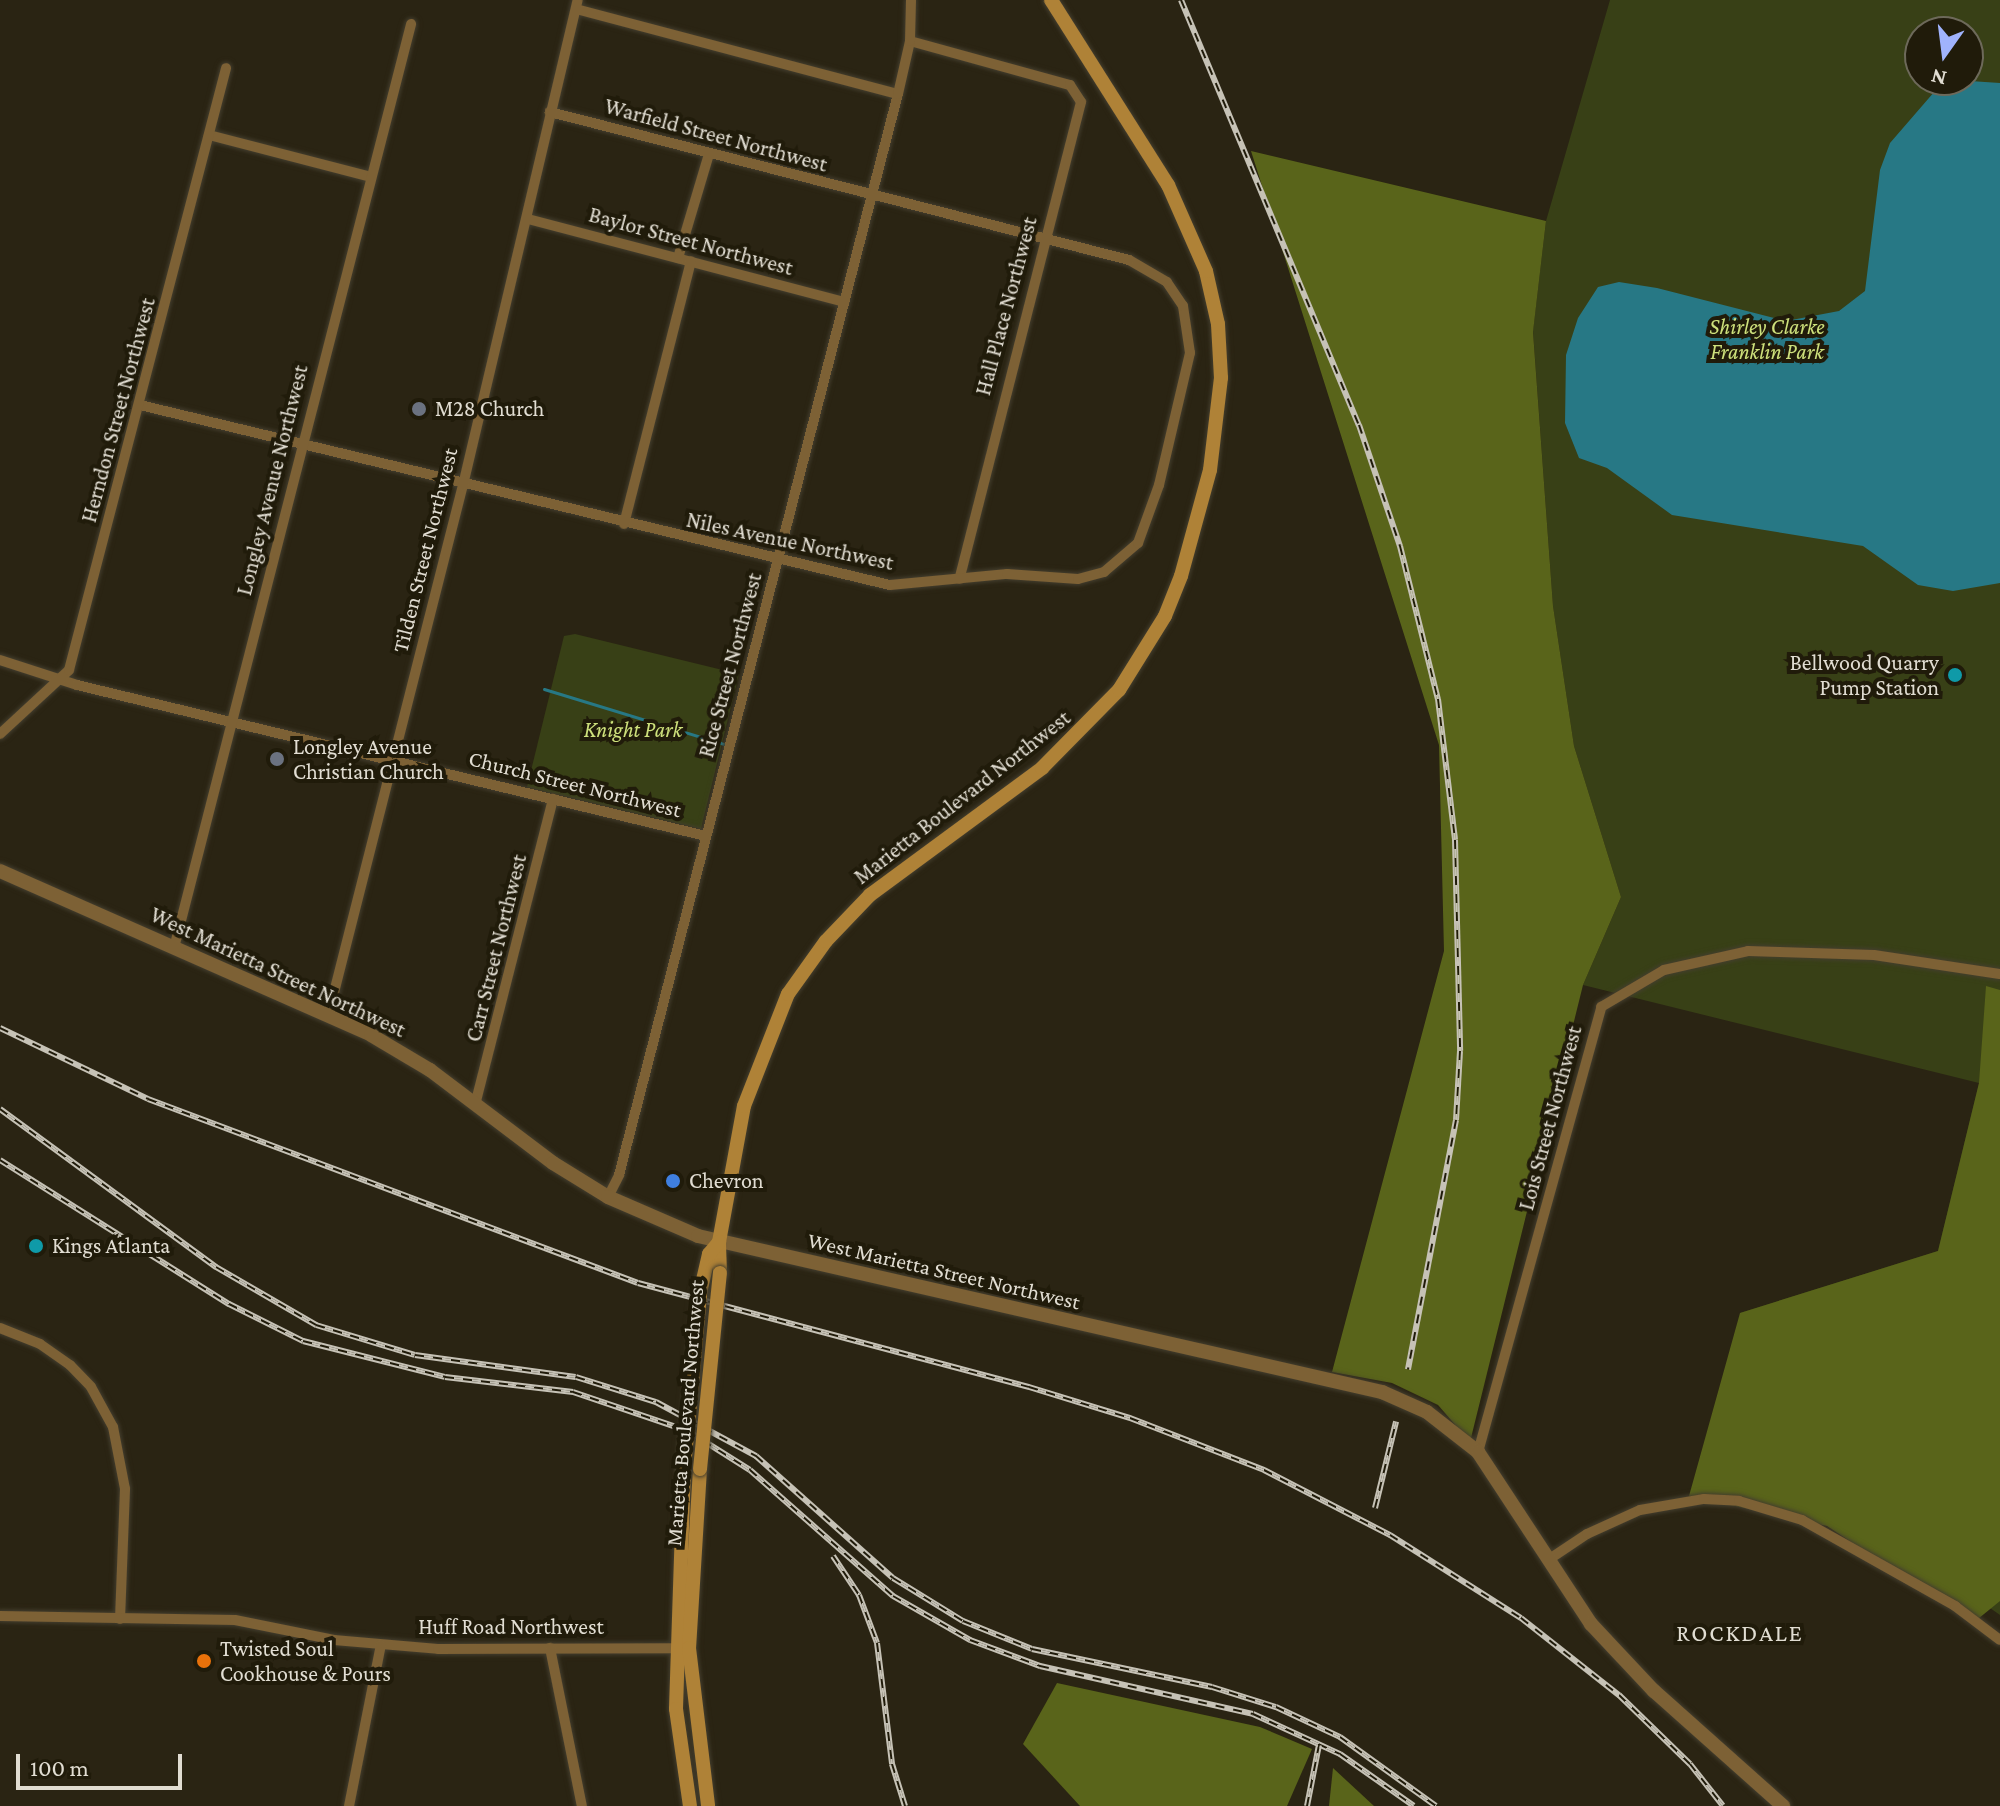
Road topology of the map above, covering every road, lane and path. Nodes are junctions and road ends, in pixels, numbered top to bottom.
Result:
1 (911, 0) edge
2 (1051, 0) edge
3 (577, 5) edge
4 (411, 24) dead end
5 (910, 41) junction
6 (226, 68) dead end
7 (898, 94) junction
8 (550, 112) junction
9 (209, 135) junction
10 (709, 154) junction
11 (371, 177) junction
12 (872, 196) junction
13 (528, 219) junction
14 (1045, 239) junction
15 (678, 258) junction
16 (691, 261) junction
17 (844, 302) junction
18 (140, 405) junction
19 (301, 445) junction
20 (463, 485) junction
21 (624, 524) junction
22 (777, 562) junction
23 (959, 579) junction
24 (0, 660) edge
25 (63, 679) junction
26 (230, 722) junction
27 (0, 734) edge
28 (392, 760) junction
29 (553, 799) junction
30 (706, 836) junction
31 (0, 871) edge
32 (174, 948) junction
33 (2000, 974) edge
34 (328, 1016) junction
35 (475, 1105) junction
36 (608, 1197) junction
37 (719, 1242) junction
38 (713, 1271) junction
39 (0, 1328) edge
40 (1478, 1452) junction
41 (1548, 1560) junction
42 (0, 1616) edge
43 (120, 1619) junction
44 (2000, 1640) edge
45 (381, 1645) junction
46 (550, 1648) junction
47 (682, 1648) junction
48 (349, 1806) edge
49 (582, 1806) edge
50 (690, 1806) edge
51 (708, 1806) edge
52 (1783, 1806) edge

1 - 5 street, Rice Street Northwest
2 - 37 main road, Marietta Boulevard Northwest
3 - 7 street
3 - 8 street, Tilden Street Northwest
4 - 11 street, Longley Avenue Northwest
5 - 7 street, Rice Street Northwest
5 - 14 street, Hall Place Northwest
6 - 9 street, Herndon Street Northwest
7 - 12 street, Rice Street Northwest
8 - 10 street, Warfield Street Northwest
8 - 13 street, Tilden Street Northwest
9 - 11 street
9 - 18 street, Herndon Street Northwest
10 - 12 street, Warfield Street Northwest
10 - 15 street
11 - 19 street, Longley Avenue Northwest
12 - 14 street, Niles Avenue Northwest
12 - 17 street, Rice Street Northwest
13 - 15 street, Baylor Street Northwest
13 - 20 street, Tilden Street Northwest
14 - 23 street, Hall Place Northwest
14 - 23 street, Niles Avenue Northwest
15 - 16 street, Baylor Street Northwest
16 - 17 street, Baylor Street Northwest
16 - 21 street
17 - 22 street, Rice Street Northwest
18 - 19 street, Niles Avenue Northwest
18 - 25 street, Herndon Street Northwest
19 - 20 street, Niles Avenue Northwest
19 - 26 street, Longley Avenue Northwest
20 - 21 street, Niles Avenue Northwest
20 - 28 street, Tilden Street Northwest
21 - 22 street, Niles Avenue Northwest
22 - 23 street, Niles Avenue Northwest
22 - 30 street, Rice Street Northwest
24 - 25 street, Church Street Northwest
25 - 26 street, Church Street Northwest
25 - 27 street, Herndon Street Northwest
26 - 28 street, Church Street Northwest
26 - 32 street, Longley Avenue Northwest
28 - 29 street, Church Street Northwest
28 - 34 street, Tilden Street Northwest
29 - 30 street, Church Street Northwest
29 - 35 street, Carr Street Northwest
30 - 36 street, Rice Street Northwest
31 - 32 street, West Marietta Street Northwest
32 - 34 street, West Marietta Street Northwest
33 - 40 street, Lois Street Northwest
34 - 35 street, West Marietta Street Northwest
35 - 36 street, West Marietta Street Northwest
36 - 37 street, West Marietta Street Northwest
37 - 38 main road, Marietta Boulevard Northwest
37 - 40 street, West Marietta Street Northwest
38 - 47 main road, Marietta Boulevard Northwest, bridge
38 - 47 main road, bridge
39 - 43 street
40 - 41 street, West Marietta Street Northwest
41 - 44 street
41 - 52 street, West Marietta Street Northwest
42 - 43 street, Huff Road Northwest
43 - 45 street, Huff Road Northwest
45 - 46 street, Huff Road Northwest
45 - 48 street
46 - 47 street, Huff Road Northwest
46 - 49 street
47 - 50 main road
47 - 51 main road, Marietta Boulevard Northwest

